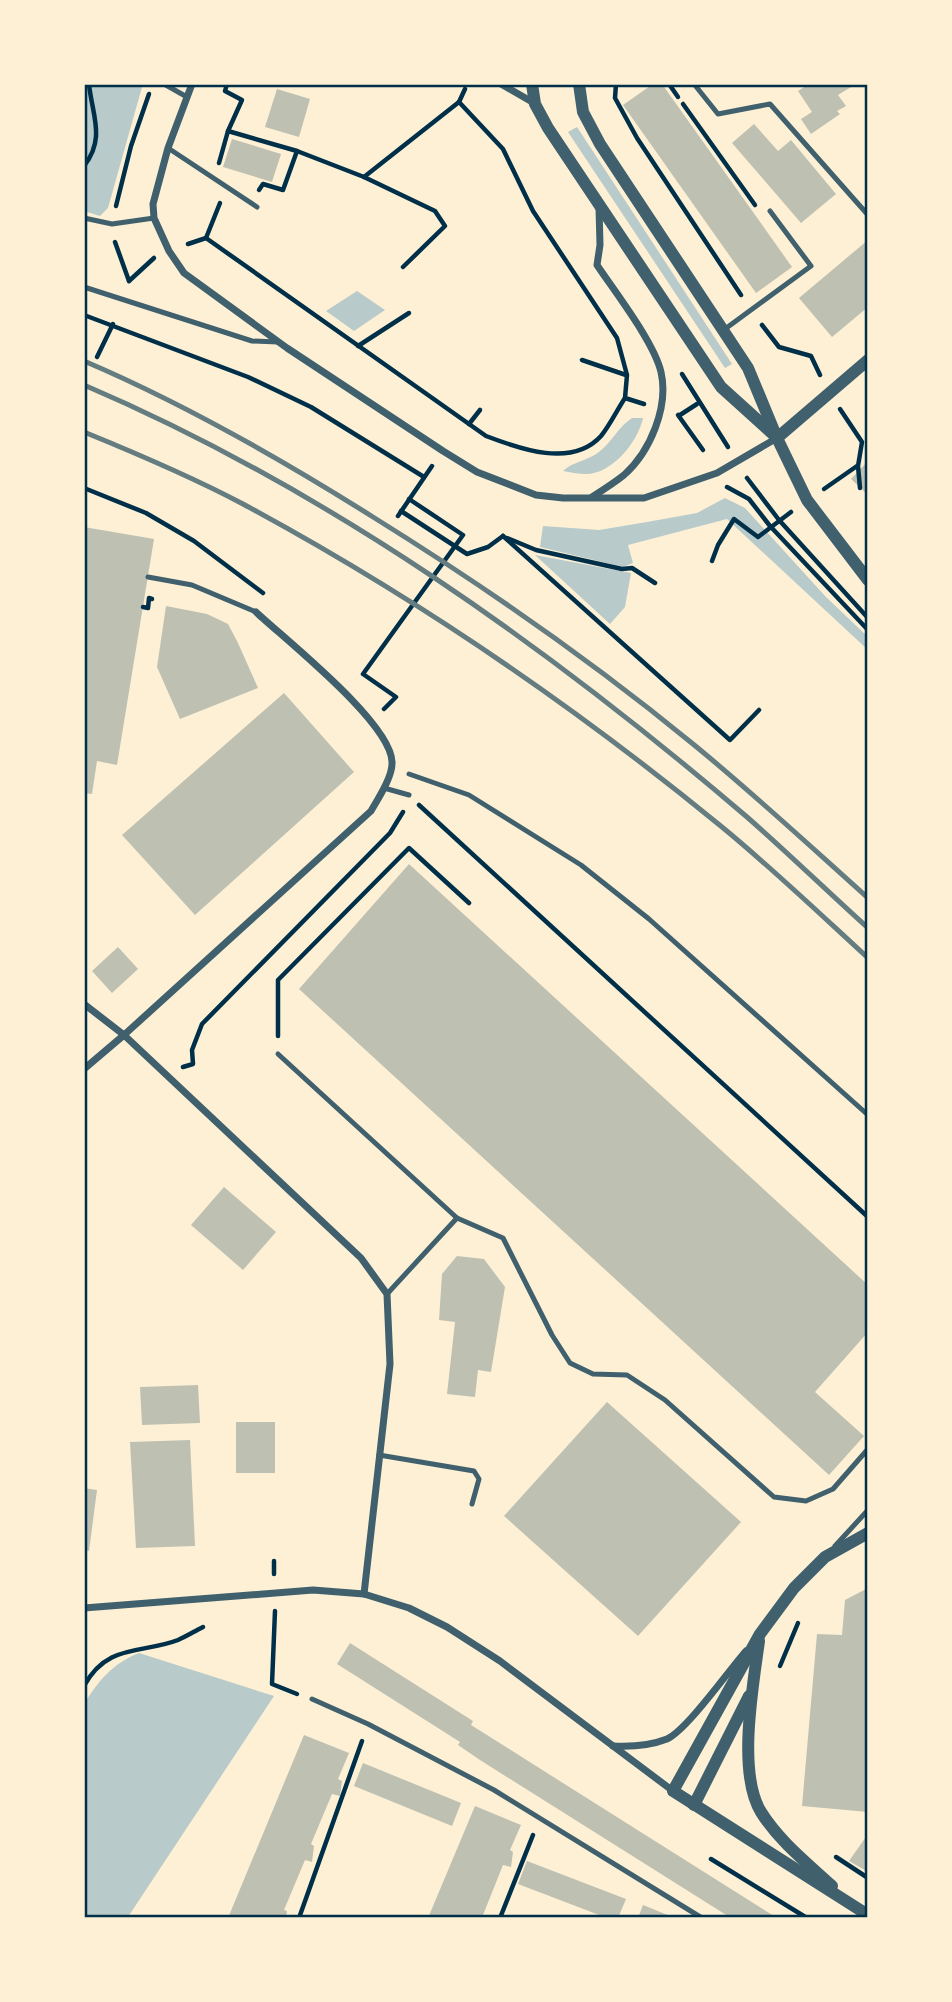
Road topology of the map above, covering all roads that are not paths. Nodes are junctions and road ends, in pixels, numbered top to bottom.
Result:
1 (164, 84) edge
2 (192, 84) edge
3 (501, 84) edge
4 (532, 84) edge
5 (579, 84) edge
6 (694, 84) edge
7 (187, 97) junction
8 (535, 104) junction
9 (168, 148) junction
10 (599, 204) junction
11 (257, 207) dead end
12 (770, 211) road end
13 (868, 215) edge
14 (84, 218) edge
15 (154, 218) junction
16 (84, 288) edge
17 (723, 331) junction
18 (278, 342) junction
19 (868, 360) edge
20 (777, 438) junction
21 (592, 498) junction
22 (148, 577) dead end
23 (868, 580) edge
24 (257, 612) joint
25 (409, 774) dead end
26 (384, 788) junction
27 (408, 795) road end
28 (84, 1004) edge
29 (124, 1035) junction
30 (278, 1054) road end
31 (84, 1069) edge
32 (868, 1115) edge
33 (457, 1218) junction
34 (387, 1294) junction
35 (868, 1449) edge
36 (379, 1455) junction
37 (472, 1504) dead end
38 (868, 1510) edge
39 (868, 1533) edge
40 (825, 1557) junction
41 (364, 1594) junction
42 (84, 1608) edge
43 (760, 1634) junction
44 (753, 1688) junction
45 (313, 1699) road end
46 (613, 1746) junction
47 (673, 1791) junction
48 (694, 1805) junction
49 (855, 1908) junction
50 (868, 1915) edge
51 (702, 1918) edge

1 - 7 lane
2 - 7 street
3 - 8 street
4 - 8 street
5 - 17 street
6 - 13 lane
7 - 9 street
8 - 10 street
9 - 11 lane
9 - 15 street
10 - 20 street
10 - 21 street
12 - 17 lane
14 - 15 lane
15 - 18 street
16 - 18 lane
17 - 20 street
18 - 21 street
19 - 20 street
20 - 21 street
20 - 23 street
22 - 24 lane
24 - 26 street
25 - 32 lane
26 - 27 lane
26 - 29 street
28 - 29 street
29 - 31 street
29 - 34 street
30 - 33 lane
33 - 34 lane
33 - 35 lane
34 - 36 street
36 - 37 lane
36 - 41 street
38 - 40 lane
39 - 40 street
40 - 43 street
41 - 42 street
41 - 46 street
43 - 44 street
43 - 46 street
43 - 47 street
44 - 48 street
44 - 49 street
45 - 51 lane
46 - 47 street
47 - 48 street
48 - 49 street
49 - 50 street

